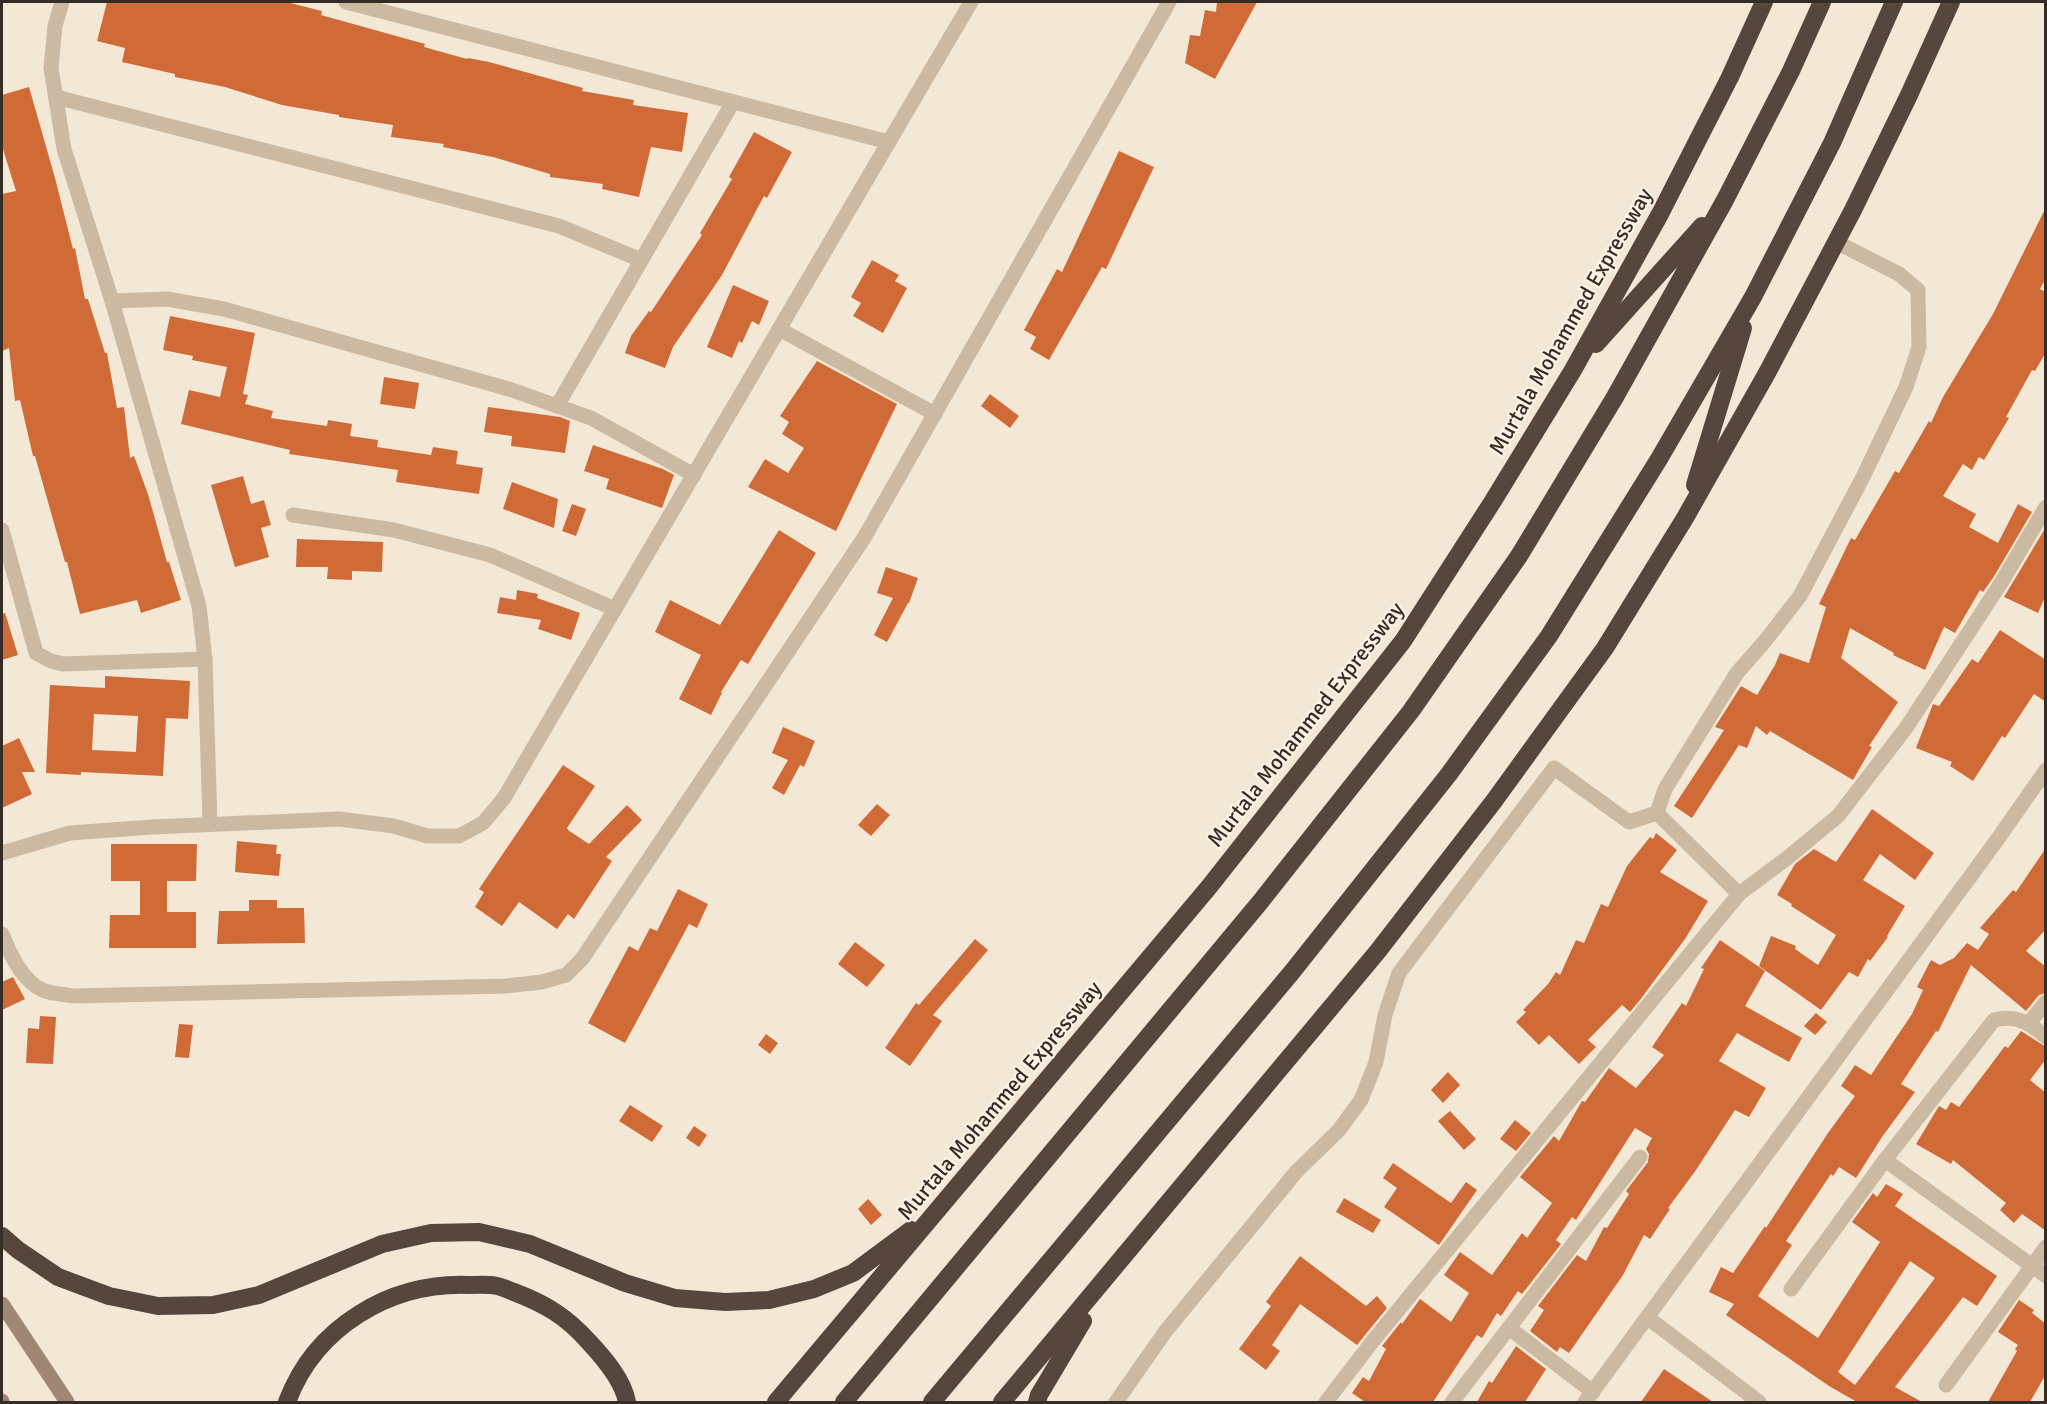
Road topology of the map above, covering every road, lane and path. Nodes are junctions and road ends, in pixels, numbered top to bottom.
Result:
1 (62, 2) edge
2 (971, 2) edge
3 (1169, 2) edge
4 (1764, 2) edge
5 (1822, 2) edge
6 (1894, 2) edge
7 (1951, 2) edge
8 (356, 3) edge
9 (56, 97) junction
10 (734, 102) junction
11 (889, 142) junction
12 (1725, 200) junction
13 (1836, 242) junction
14 (641, 260) junction
15 (1753, 297) junction
16 (112, 301) junction
17 (779, 329) junction
18 (1573, 370) junction
19 (556, 405) junction
20 (935, 414) junction
21 (694, 475) junction
22 (2046, 507) edge
23 (293, 515) dead end
24 (1685, 518) junction
25 (2, 531) edge
26 (615, 609) junction
27 (205, 659) junction
28 (2046, 770) edge
29 (1657, 813) junction
30 (210, 824) junction
31 (2, 853) edge
32 (1739, 894) junction
33 (2, 934) edge
34 (2046, 1002) edge
35 (2029, 1023) junction
36 (2046, 1036) edge
37 (1640, 1157) dead end
38 (1885, 1160) junction
39 (960, 1184) junction
40 (2, 1236) edge
41 (2046, 1246) edge
42 (1125, 1257) junction
43 (2032, 1264) junction
44 (2046, 1275) edge
45 (1791, 1289) dead end
46 (2, 1304) edge
47 (1648, 1318) junction
48 (1509, 1328) junction
49 (1946, 1385) dead end
50 (1589, 1397) edge
51 (67, 1402) edge
52 (287, 1402) edge
53 (627, 1402) edge
54 (776, 1402) edge
55 (844, 1402) edge
56 (932, 1402) edge
57 (1002, 1402) edge
58 (1036, 1402) edge
59 (1116, 1402) edge
60 (1326, 1402) edge
61 (1452, 1402) edge
62 (1759, 1402) edge

1 - 9 street
2 - 11 street
3 - 20 street
4 - 18 highway, Murtala Mohammed Expressway
5 - 12 highway
6 - 15 highway
7 - 13 highway
8 - 10 street
9 - 14 street
9 - 16 street
10 - 11 street
10 - 14 street
11 - 17 street
12 - 18 highway
12 - 55 highway
13 - 24 highway
13 - 29 street
14 - 19 street
15 - 24 highway
15 - 56 highway
16 - 19 street
16 - 27 street
17 - 20 street
17 - 21 street
18 - 39 highway, Murtala Mohammed Expressway
19 - 21 street
20 - 33 street
21 - 26 street
22 - 32 street
23 - 26 street
24 - 42 highway
25 - 27 street
26 - 30 street
27 - 30 street
28 - 47 street
29 - 32 street
29 - 59 street
30 - 31 street
32 - 60 street
34 - 35 street
35 - 36 street
35 - 38 street
37 - 48 street
38 - 43 street
38 - 45 street
39 - 40 highway
39 - 54 highway, Murtala Mohammed Expressway
41 - 43 street
42 - 57 highway
42 - 58 highway
43 - 44 street
43 - 49 street
46 - 51 main road
47 - 50 street
47 - 62 street
48 - 50 street
48 - 61 street
52 - 53 highway

